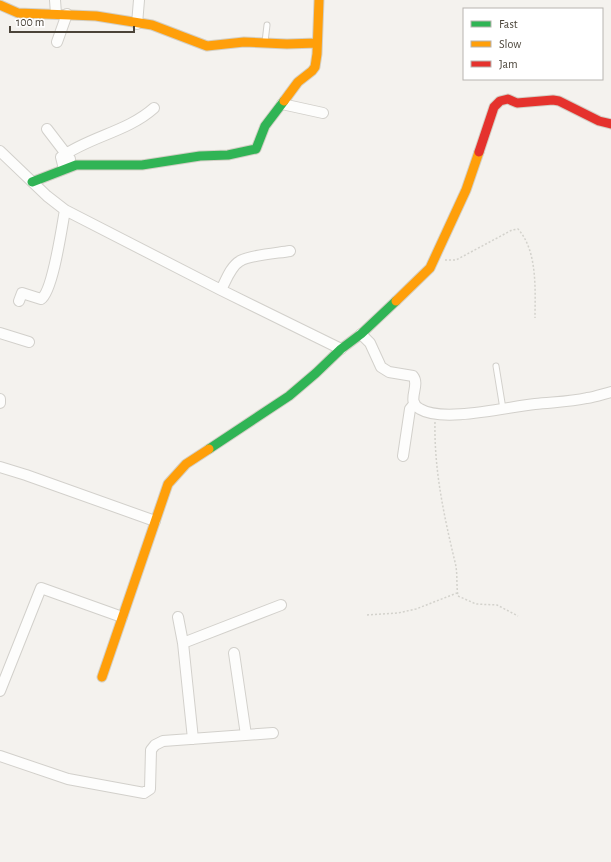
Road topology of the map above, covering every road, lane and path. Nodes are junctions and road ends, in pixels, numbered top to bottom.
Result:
1 (55, 0) edge
2 (139, 0) edge
3 (319, 0) edge
4 (0, 5) edge
5 (56, 14) junction
6 (67, 14) junction
7 (137, 24) junction
8 (267, 25) dead end
9 (57, 42) dead end
10 (265, 43) junction
11 (317, 43) junction
12 (282, 104) junction
13 (154, 108) dead end
14 (323, 114) dead end
15 (611, 124) edge
16 (47, 129) dead end
17 (0, 151) edge
18 (65, 154) junction
19 (76, 165) junction
20 (64, 169) junction
21 (32, 182) junction
22 (65, 210) junction
23 (290, 251) dead end
24 (436, 258) junction
25 (221, 290) junction
26 (19, 300) dead end
27 (535, 318) dead end
28 (0, 333) edge
29 (361, 334) junction
30 (28, 342) dead end
31 (341, 349) junction
32 (496, 366) dead end
33 (611, 392) edge
34 (0, 399) edge
35 (0, 403) edge
36 (414, 404) junction
37 (503, 408) junction
38 (435, 414) junction
39 (403, 456) dead end
40 (0, 467) edge
41 (155, 521) junction
42 (458, 593) junction
43 (281, 605) dead end
44 (367, 615) dead end
45 (518, 616) dead end
46 (178, 617) dead end
47 (122, 618) junction
48 (183, 643) junction
49 (234, 653) dead end
50 (102, 677) dead end
51 (0, 691) edge
52 (273, 734) dead end
53 (246, 736) junction
54 (193, 739) junction
55 (0, 756) edge

1 - 5 street
2 - 7 street
3 - 11 street
4 - 5 street
5 - 6 street
6 - 7 street
6 - 9 street
7 - 10 street
8 - 10 lane
10 - 11 street
11 - 12 street
12 - 14 street
12 - 19 street
13 - 18 street
15 - 24 street
16 - 18 street
17 - 21 street
18 - 19 street
18 - 20 street
19 - 20 street
20 - 21 street
21 - 22 street
22 - 25 street
22 - 26 street
23 - 25 street
24 - 27 path
24 - 29 street
25 - 31 street
28 - 30 street
29 - 31 street
29 - 36 street
31 - 41 street
32 - 37 lane
33 - 37 street
34 - 35 street
36 - 38 street
36 - 39 street
37 - 38 street
38 - 42 path
40 - 41 street
41 - 47 street
42 - 44 path
42 - 45 path
43 - 48 street
46 - 48 street
47 - 50 street
47 - 51 street
48 - 54 street
49 - 53 street
52 - 53 street
53 - 54 street
54 - 55 street

